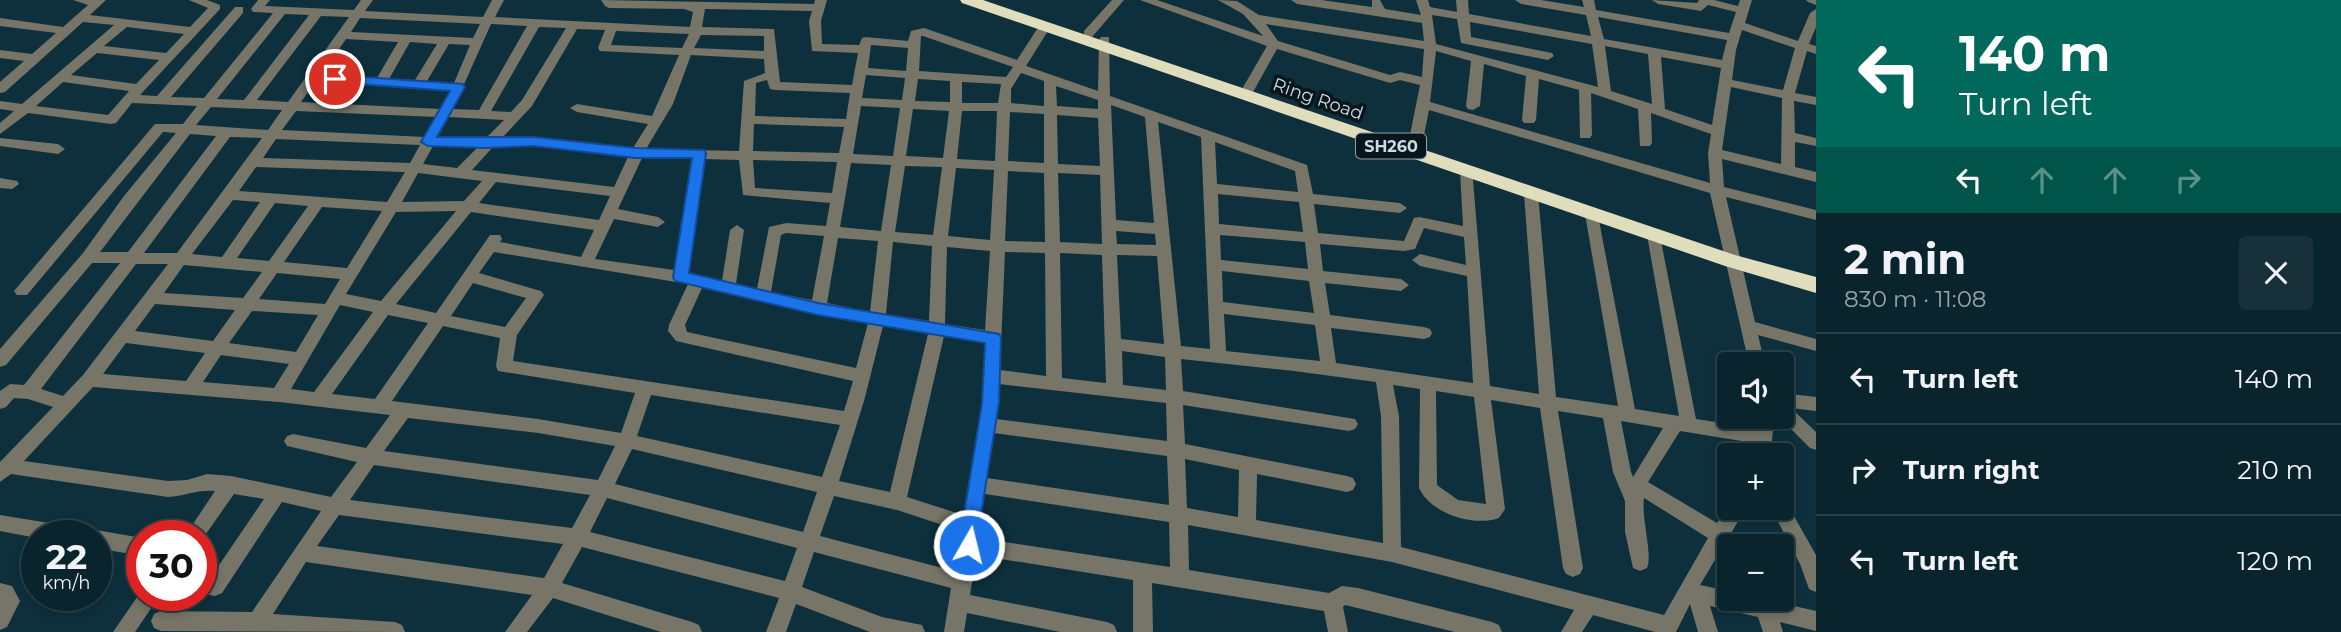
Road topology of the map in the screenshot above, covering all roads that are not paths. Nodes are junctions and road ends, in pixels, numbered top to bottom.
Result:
1 (79, 0) edge
2 (195, 0) edge
3 (498, 0) edge
4 (607, 0) edge
5 (968, 0) edge
6 (989, 0) edge
7 (1118, 0) edge
8 (1146, 0) edge
9 (1224, 0) edge
10 (1297, 0) edge
11 (1462, 0) edge
12 (1521, 0) edge
13 (1658, 0) edge
14 (99, 1) edge
15 (685, 2) edge
16 (219, 3) edge
17 (1244, 3) edge
18 (1340, 3) edge
19 (820, 4) edge
20 (260, 5) edge
21 (1377, 6) edge
22 (1589, 6) edge
23 (362, 7) edge
24 (778, 7) junction
25 (239, 10) junction
26 (282, 10) junction
27 (1425, 10) edge
28 (318, 12) junction
29 (1463, 17) junction
30 (82, 18) junction
31 (1740, 18) edge
32 (1259, 19) junction
33 (486, 20) junction
34 (1814, 21) edge
35 (0, 22) edge
36 (125, 22) junction
37 (536, 23) junction
38 (574, 24) junction
39 (612, 26) junction
40 (1045, 26) junction
41 (67, 31) junction
42 (193, 31) junction
43 (697, 31) junction
44 (1546, 31) junction
45 (770, 32) junction
46 (343, 36) junction
47 (406, 39) junction
48 (1099, 40) junction
49 (445, 41) junction
50 (1598, 41) junction
51 (477, 42) junction
52 (1274, 44) junction
53 (915, 45) junction
54 (1430, 46) junction
55 (1802, 46) junction
56 (95, 49) junction
57 (687, 49) junction
58 (864, 49) junction
59 (1654, 50) junction
60 (1816, 50) edge
61 (0, 54) edge
62 (771, 55) junction
63 (166, 57) junction
64 (1548, 57) junction
65 (36, 58) junction
66 (1478, 58) junction
67 (1727, 65) junction
68 (861, 71) junction
69 (1017, 71) junction
70 (1533, 73) junction
71 (771, 75) junction
72 (912, 75) junction
73 (62, 78) junction
74 (312, 78) junction
75 (956, 78) junction
76 (1550, 78) junction
77 (1051, 79) junction
78 (381, 82) junction
79 (1427, 82) junction
80 (1724, 82) junction
81 (419, 85) junction
82 (458, 87) junction
83 (139, 88) junction
84 (1585, 88) junction
85 (0, 89) edge
86 (1248, 89) junction
87 (1605, 93) junction
88 (856, 95) junction
89 (1788, 96) junction
90 (1104, 97) junction
91 (129, 99) junction
92 (160, 101) junction
93 (1816, 101) edge
94 (206, 103) junction
95 (908, 104) junction
96 (1423, 104) junction
97 (0, 105) edge
98 (247, 105) junction
99 (1473, 106) dead end
100 (1644, 106) junction
101 (292, 107) junction
102 (956, 107) junction
103 (1004, 107) junction
104 (27, 108) junction
105 (577, 108) dead end
106 (1051, 111) junction
107 (1659, 111) junction
108 (443, 114) junction
109 (483, 114) junction
110 (1105, 114) junction
111 (1151, 114) junction
112 (513, 116) junction
113 (748, 120) junction
114 (1529, 120) dead end
115 (656, 121) junction
116 (851, 123) junction
117 (187, 128) junction
118 (0, 130) edge
119 (1717, 131) junction
120 (226, 132) junction
121 (272, 134) junction
122 (1208, 135) junction
123 (1585, 135) dead end
124 (1789, 136) junction
125 (0, 142) edge
126 (428, 142) junction
127 (1816, 142) edge
128 (1645, 143) dead end
129 (486, 144) junction
130 (1415, 145) junction
131 (58, 149) dead end
132 (636, 153) junction
133 (699, 153) junction
134 (1715, 153) junction
135 (746, 154) junction
136 (845, 158) junction
137 (900, 160) junction
138 (253, 162) junction
139 (950, 163) junction
140 (1002, 166) junction
141 (413, 168) junction
142 (1052, 169) junction
143 (1788, 170) junction
144 (1467, 171) junction
145 (1107, 172) junction
146 (460, 174) junction
147 (1816, 177) edge
148 (492, 178) junction
149 (1211, 188) junction
150 (1717, 191) junction
151 (619, 192) junction
152 (1531, 194) junction
153 (229, 195) junction
154 (271, 198) junction
155 (838, 198) junction
156 (1306, 198) junction
157 (318, 202) junction
158 (467, 206) junction
159 (392, 207) junction
160 (1400, 208) dead end
161 (1592, 214) junction
162 (1816, 215) edge
163 (607, 219) junction
164 (658, 222) dead end
165 (1109, 225) junction
166 (1162, 229) junction
167 (1214, 229) junction
168 (737, 230) dead end
169 (831, 233) junction
170 (1471, 233) junction
171 (1654, 235) junction
172 (887, 237) junction
173 (1311, 237) junction
174 (940, 240) junction
175 (998, 246) junction
176 (1054, 248) junction
177 (1110, 250) junction
178 (1164, 251) junction
179 (1731, 256) junction
180 (88, 257) junction
181 (181, 259) junction
182 (131, 260) junction
183 (1420, 260) dead end
184 (586, 262) junction
185 (226, 263) junction
186 (1216, 265) junction
187 (273, 267) junction
188 (1474, 272) junction
189 (351, 274) junction
190 (1316, 274) junction
191 (1816, 275) edge
192 (469, 276) junction
193 (681, 277) junction
194 (697, 282) junction
195 (1401, 285) dead end
196 (1816, 285) edge
197 (728, 289) junction
198 (22, 291) dead end
199 (763, 296) junction
200 (152, 298) junction
201 (332, 304) junction
202 (247, 306) junction
203 (1217, 307) junction
204 (384, 308) junction
205 (818, 309) junction
206 (877, 319) junction
207 (439, 320) junction
208 (1324, 321) junction
209 (1748, 326) junction
210 (937, 330) junction
211 (1424, 332) dead end
212 (509, 334) junction
213 (123, 336) junction
214 (993, 338) junction
215 (1114, 344) junction
216 (1816, 345) edge
217 (218, 348) junction
218 (1173, 352) junction
219 (1754, 352) edge
220 (1218, 356) junction
221 (300, 359) junction
222 (0, 360) edge
223 (1329, 369) junction
224 (861, 376) junction
225 (991, 376) junction
226 (1382, 377) junction
227 (89, 380) junction
228 (1054, 381) junction
229 (1428, 383) junction
230 (190, 388) junction
231 (645, 388) junction
232 (1115, 390) junction
233 (28, 392) junction
234 (1482, 392) junction
235 (279, 396) junction
236 (1177, 398) junction
237 (318, 400) junction
238 (1794, 401) edge
239 (0, 402) edge
240 (67, 404) junction
241 (1548, 404) junction
242 (1816, 404) edge
243 (379, 407) junction
244 (404, 410) junction
245 (1619, 415) junction
246 (849, 419) junction
247 (1794, 422) edge
248 (1349, 424) dead end
249 (1682, 424) junction
250 (987, 425) junction
251 (293, 440) dead end
252 (627, 441) junction
253 (1751, 443) edge
254 (1816, 443) edge
255 (1176, 450) junction
256 (371, 457) junction
257 (1248, 464) junction
258 (4, 470) edge
259 (231, 484) junction
260 (1347, 484) dead end
261 (978, 485) junction
262 (828, 487) junction
263 (603, 489) junction
264 (278, 493) junction
265 (1636, 493) junction
266 (897, 502) junction
267 (335, 506) junction
268 (1178, 515) junction
269 (205, 520) edge
270 (1787, 520) edge
271 (0, 523) edge
272 (21, 527) edge
273 (1247, 527) junction
274 (1718, 534) edge
275 (970, 536) junction
276 (577, 537) junction
277 (809, 541) junction
278 (1717, 541) edge
279 (301, 553) junction
280 (1392, 553) junction
281 (1640, 562) dead end
282 (1573, 568) dead end
283 (1142, 572) junction
284 (1180, 578) junction
285 (1816, 583) edge
286 (217, 584) edge
287 (549, 588) junction
288 (0, 592) edge
289 (790, 592) junction
290 (961, 592) junction
291 (1692, 592) junction
292 (1717, 598) edge
293 (1332, 603) junction
294 (1588, 606) junction
295 (139, 611) edge
296 (1766, 611) edge
297 (1771, 611) edge
298 (0, 620) edge
299 (162, 621) dead end
300 (1816, 621) edge
301 (257, 622) junction
302 (1021, 623) edge
303 (278, 628) edge
304 (1082, 629) edge
305 (1667, 629) edge
306 (352, 630) edge
307 (124, 632) edge
308 (395, 632) edge
309 (515, 632) edge
310 (692, 632) edge
311 (776, 632) edge
312 (915, 632) edge
313 (954, 632) edge
314 (1107, 632) edge
315 (1143, 632) edge
316 (1338, 632) edge
317 (1492, 632) edge
318 (1571, 632) edge
319 (1709, 632) edge
320 (1773, 632) edge

1 - 14 street
2 - 16 street
3 - 33 street
4 - 15 street
5 - 40 highway, Ring Road / SH260
6 - 48 highway, Ring Road / SH260
7 - 48 street
8 - 52 street
9 - 17 street
10 - 18 street
11 - 29 street
12 - 22 street
13 - 31 street
14 - 30 street
15 - 24 street
15 - 43 street
16 - 25 street
16 - 42 street
17 - 32 street
18 - 21 street
19 - 24 street
19 - 58 street
20 - 25 street
20 - 26 street
21 - 27 street
22 - 31 street
22 - 50 street
23 - 28 street
23 - 33 street
23 - 46 street
24 - 45 street
25 - 92 street
26 - 28 street
26 - 94 street
27 - 29 street
27 - 54 street
28 - 98 street
29 - 44 street
29 - 64 street
30 - 36 street
30 - 41 street
31 - 55 street
31 - 67 street
32 - 52 street
32 - 54 street
33 - 37 street
33 - 51 street
34 - 55 street
35 - 41 street
36 - 42 street
36 - 56 street
37 - 38 street
37 - 109 street
38 - 39 street
38 - 112 street
39 - 43 street
39 - 57 street
40 - 48 highway, Ring Road / SH260
40 - 69 street
41 - 65 street
42 - 63 street
43 - 45 street
43 - 57 street
44 - 50 street
44 - 64 street
45 - 62 street
46 - 47 street
46 - 74 street
47 - 49 street
47 - 78 street
48 - 86 highway, Ring Road / SH260
48 - 90 street
48 - 144 highway, Ring Road / SH260
49 - 51 street
49 - 81 street
50 - 59 street
50 - 87 street
51 - 82 street
52 - 79 street
52 - 86 street
53 - 58 street
53 - 69 street
53 - 72 street
54 - 66 street
54 - 79 street
55 - 60 street
55 - 89 street
56 - 63 street
56 - 73 street
57 - 62 street
57 - 115 street
58 - 68 street
59 - 67 street
59 - 107 street
61 - 65 street
62 - 71 street
63 - 83 street
64 - 76 street
65 - 85 street
66 - 70 street
66 - 99 street
67 - 80 street
68 - 72 street
68 - 88 street
69 - 75 street
69 - 77 street
69 - 103 street
70 - 76 street
70 - 114 street
71 - 88 street
71 - 113 street
72 - 75 street
72 - 95 street
73 - 83 street
73 - 104 street
74 - 78 street
74 - 101 street
75 - 102 street
76 - 84 street
77 - 90 street
77 - 106 street
78 - 81 street
79 - 96 street
80 - 89 street
80 - 119 street
81 - 82 street
82 - 108 street
83 - 91 street
84 - 87 street
84 - 123 street
86 - 130 highway, Ring Road / SH260
87 - 100 street
88 - 95 street
88 - 116 street
89 - 93 street
89 - 124 street
90 - 110 street
90 - 111 street
91 - 92 street
91 - 104 street
92 - 94 street
94 - 98 street
94 - 117 street
95 - 102 street
95 - 137 street
96 - 130 street
96 - 150 street
97 - 104 street
98 - 101 street
100 - 107 street
100 - 128 street
101 - 108 street
101 - 121 street
102 - 103 street
102 - 139 street
103 - 106 street
103 - 140 street
104 - 118 street
105 - 115 street
106 - 110 street
106 - 142 street
107 - 119 street
108 - 109 street
108 - 126 street
109 - 112 street
110 - 145 street
111 - 122 street
111 - 166 street
112 - 129 street
113 - 116 street
113 - 135 street
115 - 132 street
116 - 136 street
117 - 120 street
117 - 180 street
117 - 198 street
119 - 134 street
120 - 121 street
120 - 182 street
121 - 126 street
121 - 138 street
122 - 149 street
122 - 156 street
124 - 127 street
124 - 143 street
125 - 131 street
126 - 129 street
126 - 141 street
129 - 132 street
129 - 146 street
130 - 179 highway, Ring Road / SH260
132 - 133 street
132 - 151 street
133 - 135 street
133 - 193 street
134 - 143 street
134 - 150 street
135 - 136 street
135 - 155 street
136 - 137 street
136 - 155 street
137 - 139 street
137 - 172 street
138 - 141 street
138 - 153 street
139 - 140 street
139 - 174 street
140 - 142 street
140 - 175 street
141 - 146 street
141 - 159 street
142 - 145 street
142 - 176 street
143 - 147 street
144 - 152 highway, Ring Road / SH260
144 - 170 street
145 - 165 street
146 - 148 street
148 - 151 street
148 - 158 street
149 - 156 street
149 - 167 street
150 - 162 street
150 - 179 street
151 - 163 street
152 - 161 highway, Ring Road / SH260
152 - 241 street
153 - 154 street
153 - 181 street
154 - 157 street
154 - 185 street
155 - 169 street
156 - 160 street
156 - 173 street
157 - 159 street
157 - 187 street
158 - 159 street
158 - 163 street
158 - 204 street
159 - 189 street
161 - 171 highway, Ring Road / SH260
161 - 245 street
163 - 164 street
163 - 184 street
165 - 166 street
165 - 177 street
166 - 178 street
167 - 173 street
167 - 186 street
168 - 197 street
169 - 172 street
169 - 199 street
169 - 205 street
170 - 173 street
170 - 188 street
171 - 179 highway, Ring Road / SH260
171 - 249 street
172 - 174 street
172 - 206 street
173 - 190 street
174 - 175 street
174 - 210 street
175 - 176 street
175 - 214 street
176 - 177 street
176 - 228 street
177 - 178 street
177 - 215 street
178 - 218 street
179 - 191 highway, Ring Road / SH260
179 - 196 highway, Ring Road / SH260
179 - 209 street
180 - 182 street
180 - 222 street
181 - 182 street
181 - 185 street
181 - 200 street
182 - 233 street
183 - 188 street
184 - 192 street
184 - 193 street
185 - 187 street
186 - 190 street
186 - 203 street
187 - 189 street
187 - 202 street
188 - 234 street
189 - 201 street
190 - 195 street
190 - 208 street
192 - 207 street
192 - 212 street
193 - 194 street
194 - 197 street
194 - 224 street
197 - 199 street
199 - 205 street
200 - 202 street
200 - 213 street
201 - 202 street
201 - 204 street
201 - 221 street
202 - 217 street
203 - 208 street
203 - 220 street
204 - 207 street
204 - 237 street
205 - 206 street
206 - 210 street
206 - 224 street
207 - 212 street
207 - 243 street
208 - 211 street
208 - 223 street
209 - 216 street
209 - 219 street
210 - 214 street
210 - 266 street
212 - 231 street
213 - 217 street
213 - 227 street
214 - 225 street
215 - 218 street
215 - 232 street
217 - 221 street
217 - 230 street
218 - 220 street
218 - 236 street
220 - 223 street
221 - 235 street
223 - 226 street
224 - 246 street
225 - 228 street
225 - 250 street
226 - 229 street
226 - 280 street
227 - 230 street
227 - 240 street
228 - 232 street
229 - 234 street
229 - 234 street
230 - 235 street
231 - 246 street
231 - 252 street
232 - 236 street
233 - 239 street
233 - 240 street
234 - 241 street
235 - 237 street
236 - 248 street
236 - 255 street
237 - 243 street
238 - 242 street
240 - 258 street
241 - 245 street
241 - 282 street
243 - 244 street
244 - 252 street
244 - 256 street
245 - 249 street
245 - 265 street
246 - 262 street
247 - 254 street
249 - 253 street
249 - 265 street
250 - 255 street
250 - 261 street
251 - 256 street
252 - 262 street
252 - 263 street
255 - 257 street
255 - 268 street
256 - 263 street
256 - 267 street
257 - 260 street
257 - 273 street
258 - 259 street
259 - 264 street
259 - 269 street
261 - 268 street
261 - 275 street
262 - 266 street
262 - 277 street
263 - 276 street
263 - 277 street
264 - 267 street
264 - 286 street
265 - 274 street
265 - 281 street
266 - 275 street
267 - 276 street
267 - 279 street
268 - 273 street
268 - 284 street
270 - 285 street
271 - 272 street
273 - 280 street
275 - 283 street
275 - 290 street
276 - 287 street
276 - 289 street
277 - 289 street
277 - 290 street
278 - 291 street
279 - 287 street
279 - 301 street
280 - 294 street
283 - 284 street
283 - 315 street
284 - 293 street
287 - 309 street
287 - 310 street
288 - 298 street
289 - 311 street
289 - 312 street
290 - 302 street
290 - 313 street
291 - 292 street
291 - 305 street
291 - 319 street
293 - 316 street
293 - 317 street
294 - 305 street
294 - 318 street
295 - 307 street
296 - 320 street
297 - 300 street
299 - 301 street
301 - 303 street
302 - 304 street
303 - 306 street
304 - 314 street
306 - 308 street

